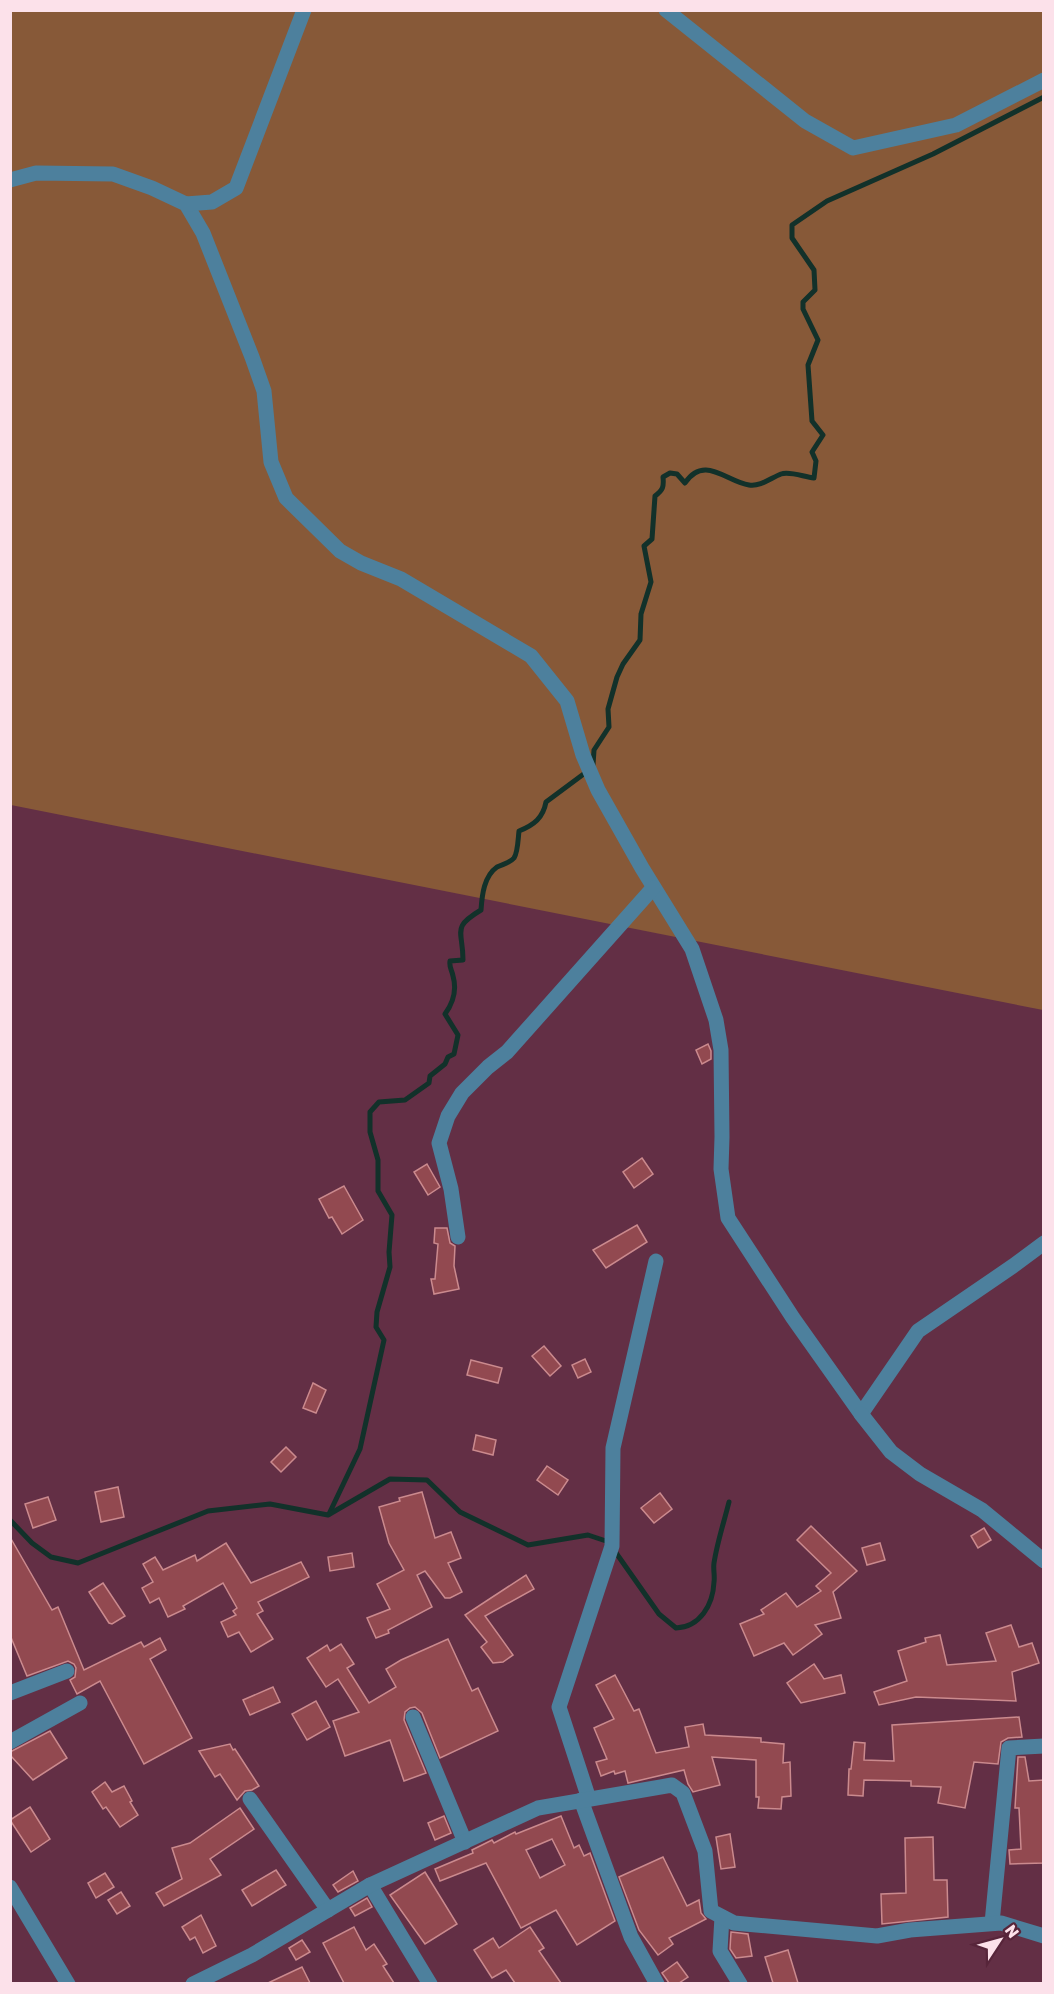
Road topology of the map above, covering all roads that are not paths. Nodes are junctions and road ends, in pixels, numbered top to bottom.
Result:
1 (304, 10) edge
2 (666, 10) edge
3 (1044, 80) edge
4 (10, 180) edge
5 (186, 204) junction
6 (653, 888) junction
7 (458, 1237) dead end
8 (1044, 1243) edge
9 (656, 1261) dead end
10 (861, 1414) junction
11 (1044, 1561) edge
12 (67, 1671) dead end
13 (10, 1693) edge
14 (80, 1703) dead end
15 (413, 1717) dead end
16 (10, 1742) edge
17 (1044, 1746) edge
18 (250, 1799) dead end
19 (585, 1800) junction
20 (465, 1842) junction
21 (370, 1885) junction
22 (10, 1887) edge
23 (328, 1910) junction
24 (722, 1917) junction
25 (993, 1923) junction
26 (1044, 1936) edge
27 (68, 1983) edge
28 (194, 1983) edge
29 (430, 1983) edge
30 (657, 1983) edge
31 (740, 1983) edge

1 - 5 street
2 - 3 street
4 - 5 street
5 - 6 street
6 - 7 street
6 - 10 street
8 - 10 street
9 - 19 street
10 - 11 street
12 - 13 street
14 - 16 street
15 - 20 street
17 - 25 street
18 - 23 street
19 - 20 street
19 - 24 street
19 - 30 street
20 - 21 street
21 - 23 street
21 - 29 street
22 - 27 street
23 - 28 street
24 - 25 street
24 - 31 street
25 - 26 street

